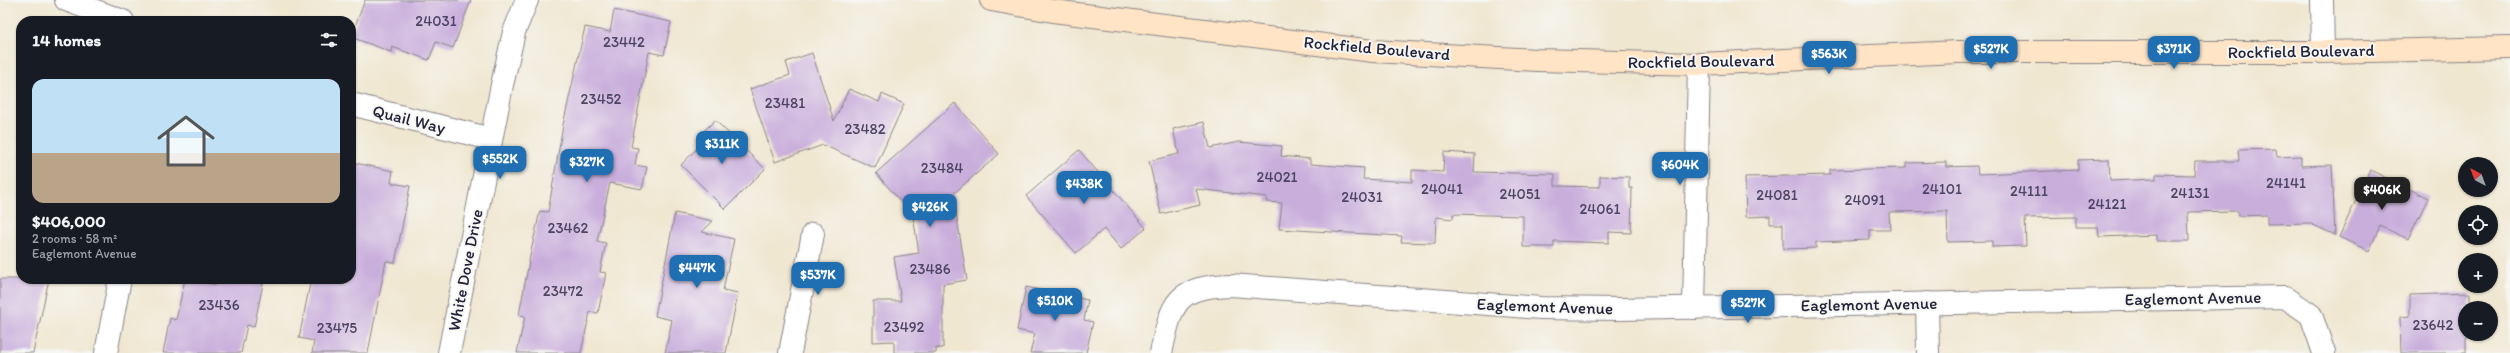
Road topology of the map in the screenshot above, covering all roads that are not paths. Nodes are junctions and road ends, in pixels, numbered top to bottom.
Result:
1 (66, 0) edge
2 (527, 0) edge
3 (991, 0) edge
4 (2322, 0) edge
5 (1054, 5) edge
6 (109, 16) edge
7 (2510, 48) edge
8 (2323, 52) junction
9 (1699, 64) junction
10 (356, 105) edge
11 (491, 139) junction
12 (813, 234) dead end
13 (119, 284) edge
14 (1927, 303) junction
15 (1694, 308) junction
16 (106, 353) edge
17 (449, 353) edge
18 (790, 353) edge
19 (1161, 353) edge
20 (1928, 353) edge
21 (2324, 353) edge

1 - 6 street
2 - 11 street, White Dove Drive
3 - 5 main road, Rockfield Boulevard
4 - 8 street
5 - 9 main road, Rockfield Boulevard
7 - 8 main road, Rockfield Boulevard
8 - 9 main road, Rockfield Boulevard
9 - 15 street
10 - 11 street, Quail Way
11 - 17 street, White Dove Drive
12 - 18 street
13 - 16 street
14 - 15 street, Eaglemont Avenue
14 - 20 street
14 - 21 street, Eaglemont Avenue
15 - 19 street, Eaglemont Avenue

